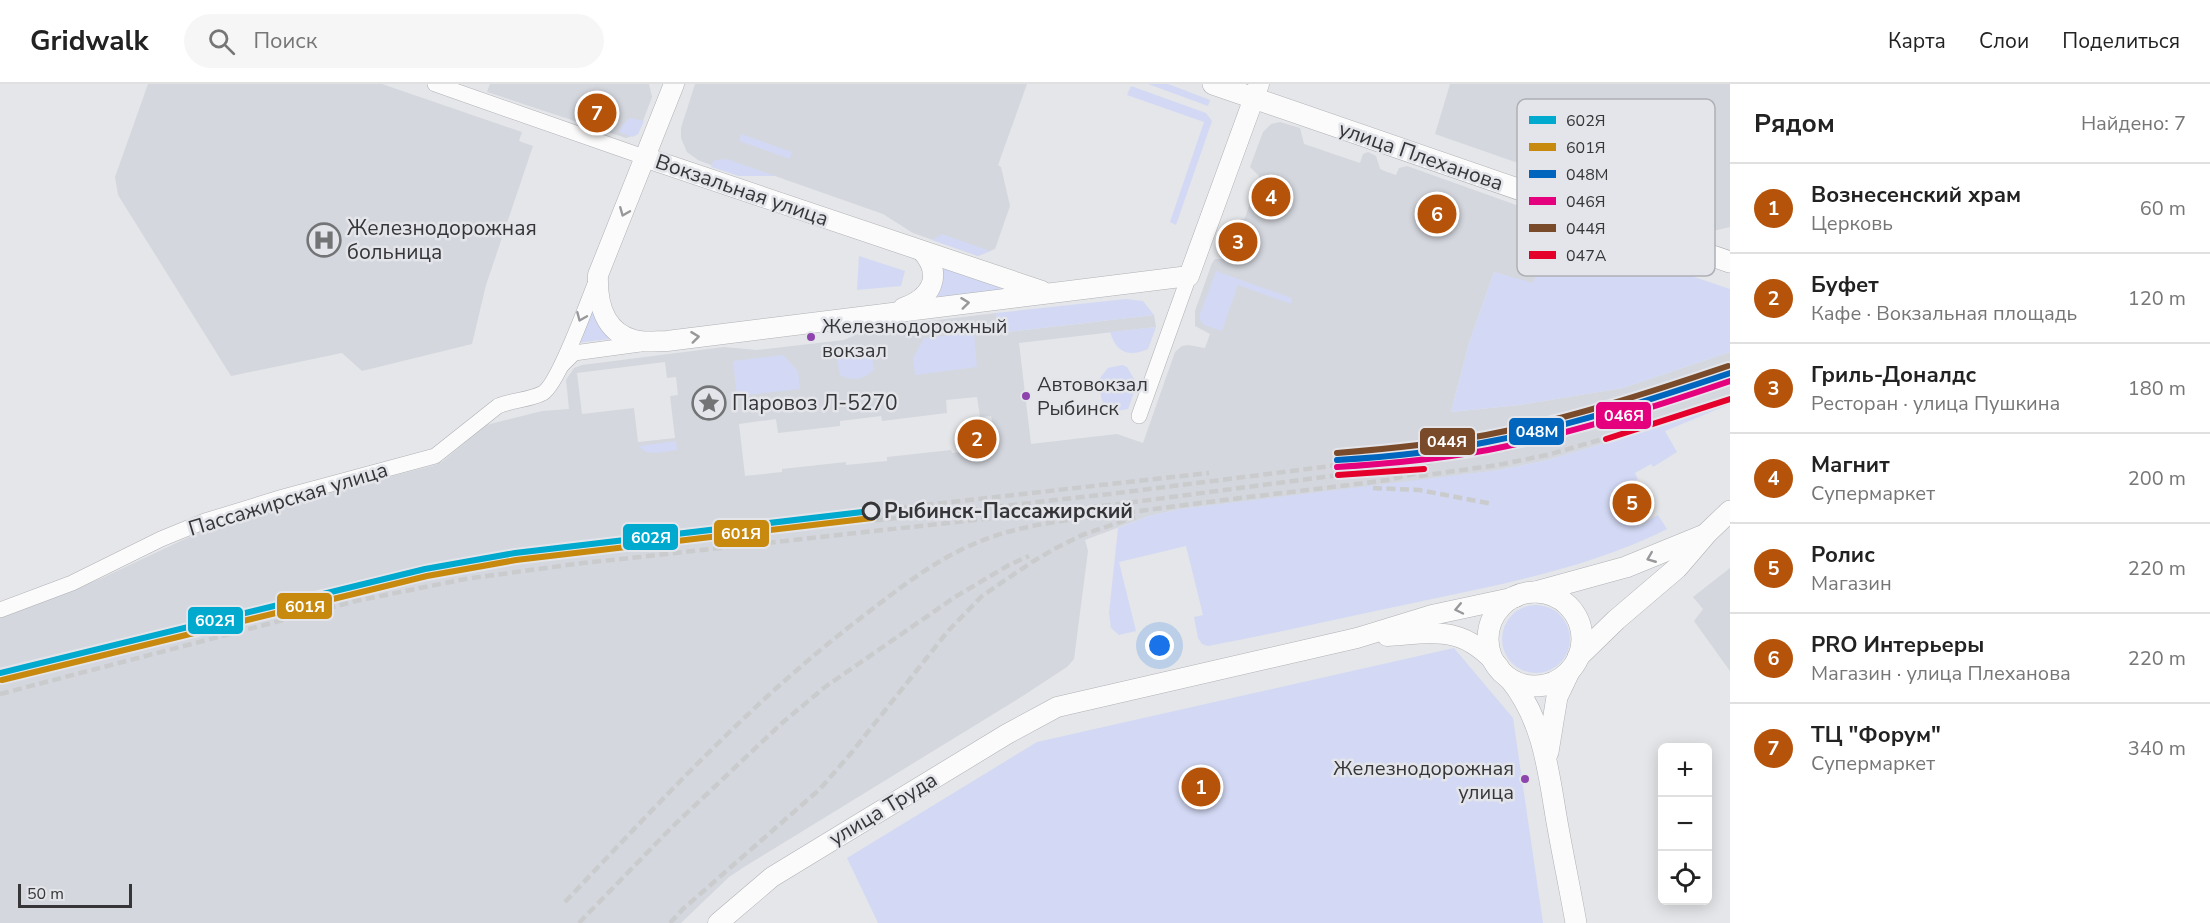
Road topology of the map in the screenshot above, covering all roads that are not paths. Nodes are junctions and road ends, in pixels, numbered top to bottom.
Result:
1 (435, 84) edge
2 (674, 84) edge
3 (1214, 84) edge
4 (1256, 91) edge
5 (644, 157) junction
6 (1517, 183) edge
7 (922, 251) junction
8 (598, 275) junction
9 (1189, 276) junction
10 (1049, 294) junction
11 (886, 313) junction
12 (667, 341) junction
13 (558, 369) junction
14 (1139, 416) dead end
15 (1730, 511) edge
16 (1705, 535) junction
17 (1524, 595) junction
18 (0, 610) edge
19 (1357, 638) junction
20 (1574, 665) junction
21 (1505, 673) junction
22 (1547, 762) junction
23 (718, 923) edge
24 (1576, 923) edge

1 - 5 street, Вокзальная улица
2 - 5 street
3 - 4 main road, улица Плеханова
4 - 6 main road, улица Плеханова
4 - 9 street
5 - 7 street, Вокзальная улица
5 -> 8 street
7 - 10 street, Вокзальная улица
7 - 11 street
8 - 12 street
8 -> 13 street
9 - 10 street
9 - 14 street
11 -> 10 street
12 -> 11 street
12 - 13 street
13 - 18 street, Пассажирская улица
15 - 16 main road
16 -> 17 main road
16 - 20 main road
17 -> 19 street
17 - 20 main road
17 - 21 main road
19 - 21 street
19 - 23 street, улица Труда
20 - 21 main road
20 - 22 main road
21 - 22 main road
22 - 24 main road

